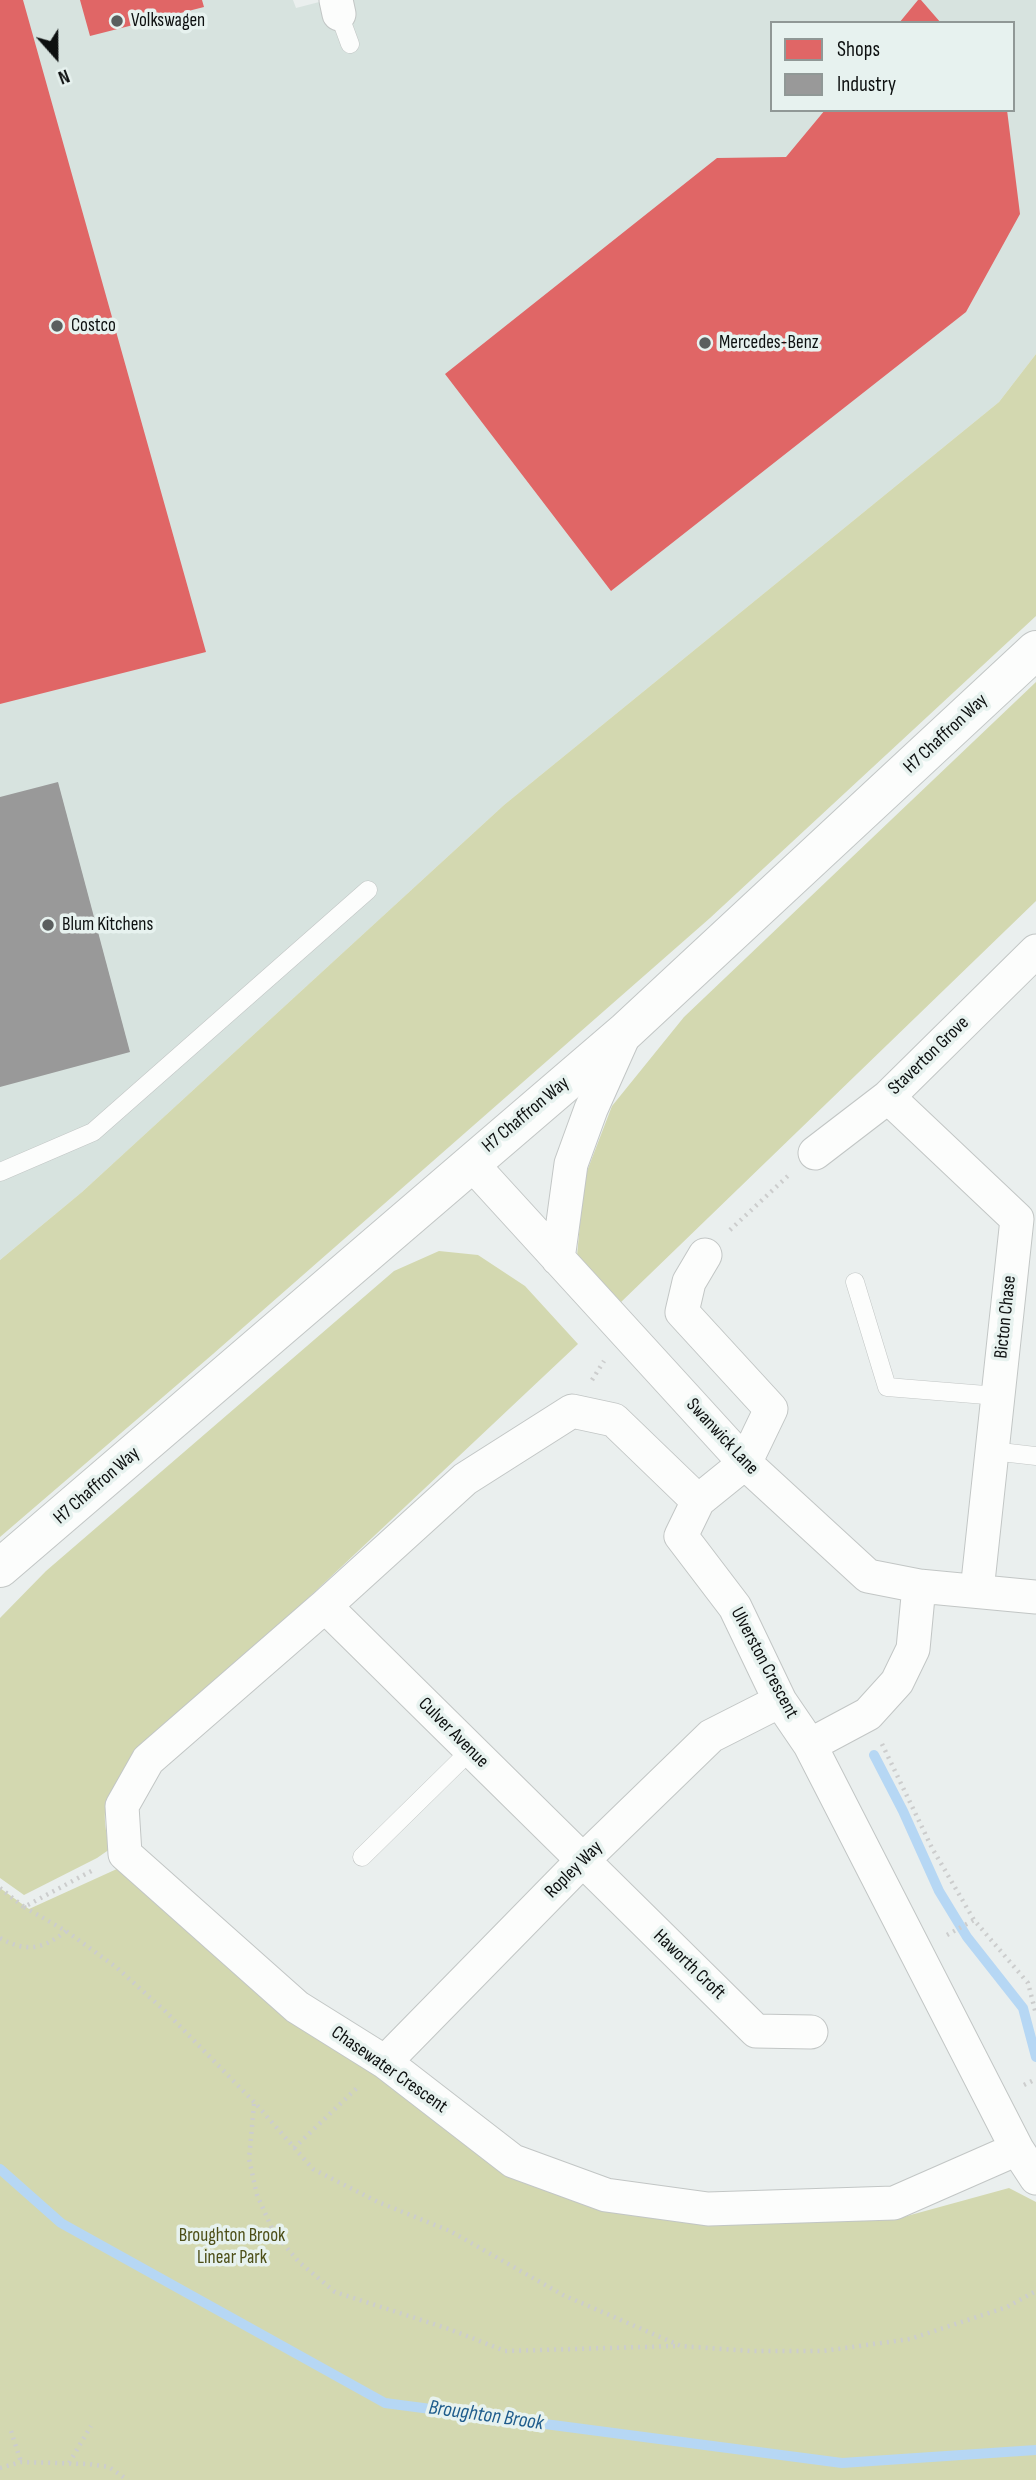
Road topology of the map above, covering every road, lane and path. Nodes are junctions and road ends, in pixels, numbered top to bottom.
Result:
1 (1036, 650) edge
2 (368, 890) dead end
3 (1036, 951) edge
4 (626, 1031) junction
5 (888, 1097) junction
6 (815, 1153) joint
7 (471, 1163) junction
8 (0, 1172) edge
9 (1026, 1220) edge
10 (705, 1255) joint
11 (558, 1259) junction
12 (855, 1282) dead end
13 (998, 1396) junction
14 (992, 1451) junction
15 (1036, 1456) edge
16 (745, 1464) junction
17 (698, 1501) junction
18 (1, 1569) edge
19 (919, 1586) junction
20 (977, 1591) junction
21 (1036, 1597) edge
22 (325, 1606) junction
23 (780, 1701) junction
24 (868, 1714) junction
25 (810, 1745) junction
26 (471, 1750) junction
27 (125, 1854) junction
28 (362, 1857) dead end
29 (582, 1861) junction
30 (0, 1888) edge
31 (24, 1907) junction
32 (66, 1931) junction
33 (0, 1938) edge
34 (1036, 2014) edge
35 (811, 2032) dead end
36 (384, 2062) junction
37 (254, 2103) junction
38 (294, 2148) junction
39 (1017, 2149) junction
40 (1036, 2178) edge
41 (1036, 2291) edge
42 (681, 2346) junction
43 (91, 2426) dead end
44 (11, 2431) dead end
45 (21, 2462) junction
46 (69, 2463) junction
47 (0, 2468) edge
48 (128, 2480) edge

1 - 4 street, H7 Chaffron Way
2 - 8 lane
3 - 5 street, Staverton Grove
4 - 7 street, H7 Chaffron Way
4 - 11 street
5 - 6 street, Staverton Grove
5 - 9 street, Bicton Chase
6 - 10 path
7 - 11 street, Swanwick Lane
7 - 18 street, H7 Chaffron Way
9 - 13 street, Bicton Chase
10 - 16 street
11 - 16 street, Swanwick Lane
12 - 13 lane
13 - 14 street, Bicton Chase
14 - 15 lane
14 - 20 street, Bicton Chase
16 - 17 street
16 - 19 street, Swanwick Lane
17 - 22 street
17 - 23 street, Ulverston Crescent
19 - 20 street, Swanwick Lane
19 - 24 street
20 - 21 street, Swanwick Lane
22 - 26 street, Culver Avenue
22 - 27 street
23 - 25 street, Ulverston Crescent
23 - 29 street, Ropley Way
24 - 25 street
24 - 34 path
25 - 39 street, Ulverston Crescent
26 - 28 lane
26 - 29 street, Culver Avenue
27 - 31 path
27 - 36 street, Chasewater Crescent
29 - 35 street, Haworth Croft
29 - 36 street, Ropley Way
30 - 31 path
31 - 32 path
32 - 33 path
32 - 37 path
36 - 38 path
36 - 39 street, Chasewater Crescent
37 - 38 path
37 - 42 path
38 - 42 path
39 - 40 street, Ulverston Crescent
41 - 42 path
43 - 46 path
44 - 45 path
45 - 46 path
45 - 47 path
46 - 48 path

